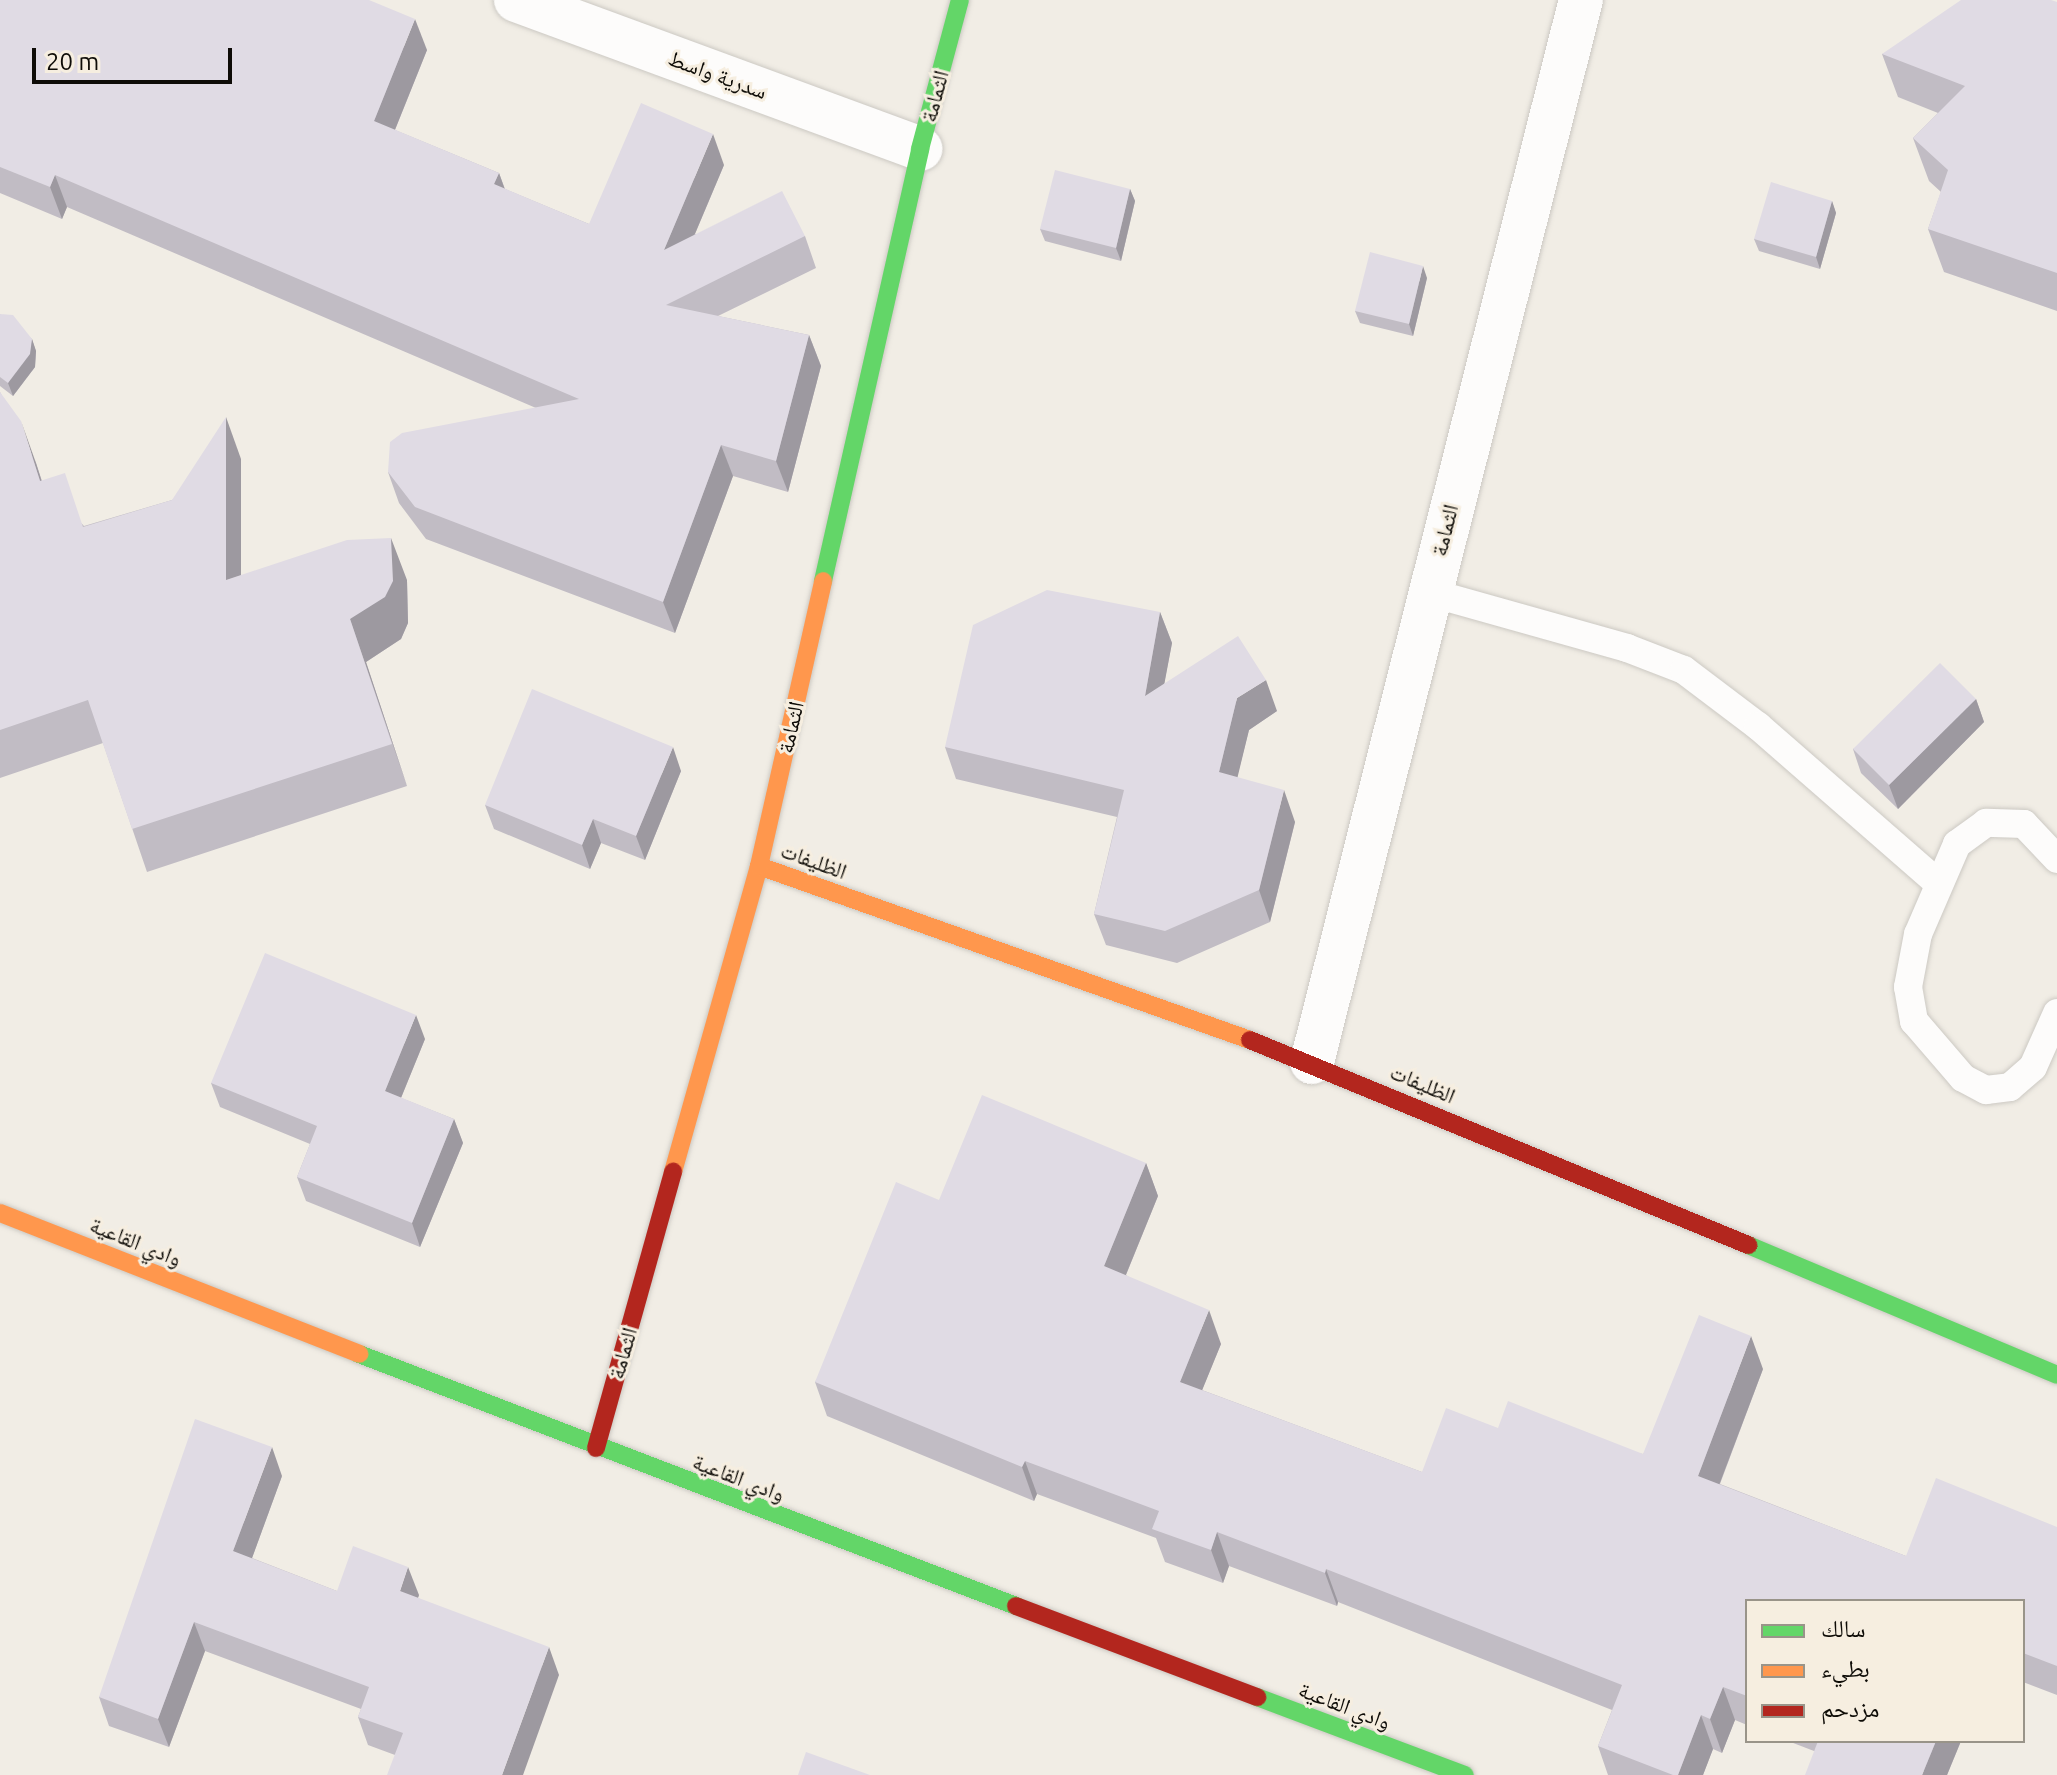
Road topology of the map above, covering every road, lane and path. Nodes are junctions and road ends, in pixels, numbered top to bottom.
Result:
1 (516, 0) edge
2 (960, 0) edge
3 (1581, 0) edge
4 (920, 149) junction
5 (1428, 592) junction
6 (2057, 859) edge
7 (759, 866) junction
8 (1937, 882) junction
9 (2057, 1013) edge
10 (1312, 1062) junction
11 (0, 1213) edge
12 (2057, 1375) edge
13 (596, 1448) junction
14 (1465, 1775) edge

1 - 4 street, سدرية واسط
2 - 4 street, الثمامة
3 - 5 street, الثمامة
4 - 7 street, الثمامة
5 - 8 lane
5 - 10 street, الثمامة
6 - 8 lane
7 - 10 street, الظليفات
7 - 13 street, الثمامة
8 - 9 lane
10 - 12 street, الظليفات
11 - 13 street, وادي القاعية
13 - 14 street, وادي القاعية

